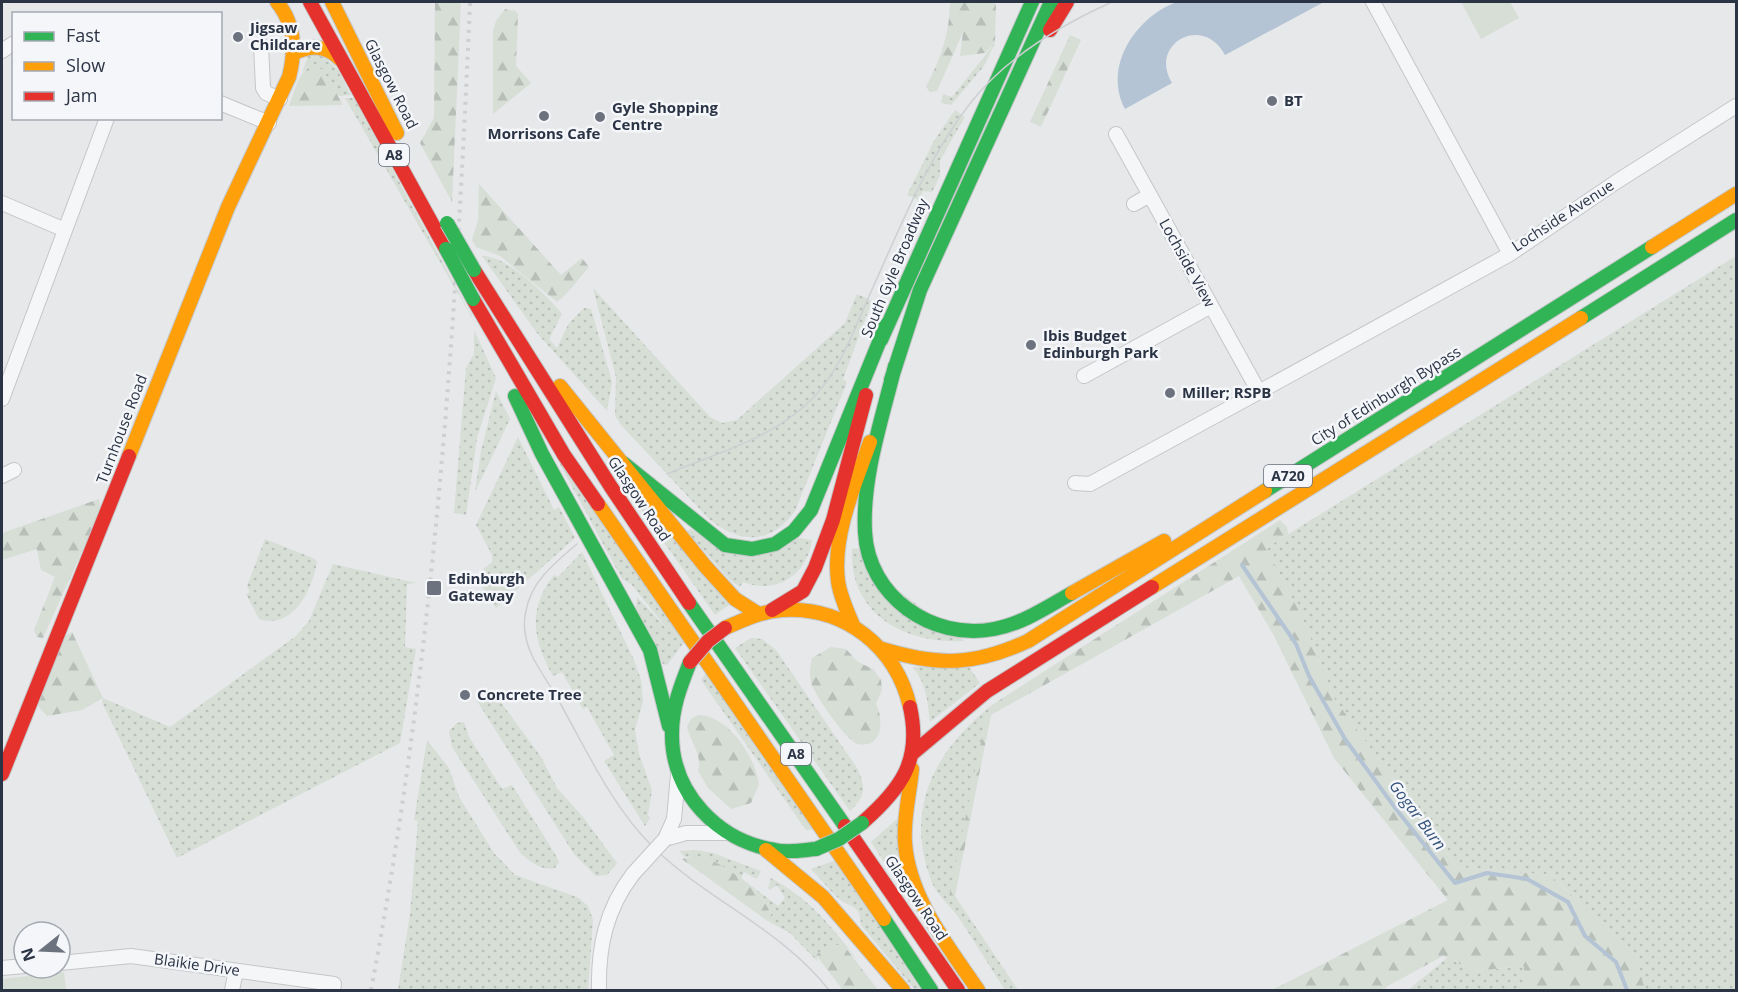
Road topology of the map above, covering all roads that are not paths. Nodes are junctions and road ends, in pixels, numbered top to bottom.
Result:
1 (277, 2) edge
2 (298, 2) edge
3 (310, 2) edge
4 (332, 2) edge
5 (1032, 2) edge
6 (1051, 2) edge
7 (1067, 2) edge
8 (1373, 2) edge
9 (326, 32) junction
10 (261, 45) dead end
11 (294, 53) junction
12 (342, 62) junction
13 (1014, 85) junction
14 (280, 99) junction
15 (222, 104) edge
16 (1737, 106) edge
17 (106, 120) edge
18 (269, 123) junction
19 (1116, 134) dead end
20 (1737, 194) edge
21 (1150, 195) junction
22 (2, 203) edge
23 (1134, 204) dead end
24 (1737, 220) edge
25 (65, 230) junction
26 (1510, 254) junction
27 (1211, 306) junction
28 (481, 315) junction
29 (886, 325) junction
30 (523, 341) junction
31 (895, 366) junction
32 (1084, 376) dead end
33 (3, 391) edge
34 (1259, 392) junction
35 (623, 463) junction
36 (1075, 483) dead end
37 (1260, 493) junction
38 (772, 610) junction
39 (757, 613) junction
40 (853, 625) junction
41 (882, 649) junction
42 (669, 726) junction
43 (913, 754) junction
44 (2, 774) edge
45 (678, 775) junction
46 (727, 833) junction
47 (665, 839) junction
48 (764, 849) junction
49 (72, 962) edge
50 (236, 971) junction
51 (333, 987) edge
52 (232, 990) edge
53 (599, 990) edge
54 (903, 990) edge
55 (931, 990) edge
56 (958, 990) edge
57 (978, 990) edge

1 - 11 main road, Turnhouse Road
2 - 9 main road, A8
3 - 9 main road, Glasgow Road / A8
4 - 30 main road, Glasgow Road / A8, bridge
5 - 29 main road, South Gyle Broadway
6 - 13 main road
7 - 13 main road
8 - 26 street, Lochside Avenue
9 - 12 main road, Glasgow Road / A8
10 - 14 street
11 - 12 main road
11 - 14 main road, Turnhouse Road
12 - 28 main road, Glasgow Road / A8, bridge
13 - 31 main road
14 - 18 main road, Turnhouse Road
15 - 18 street
16 - 26 street, Lochside Avenue
17 - 25 street
18 - 44 main road, Turnhouse Road
19 - 21 street, Lochside View
20 - 37 main road, City of Edinburgh Bypass / A720
21 - 23 street
21 - 27 street, Lochside View
22 - 25 street
24 - 43 main road, A720
25 - 33 street
26 - 34 street
27 - 32 street
27 - 34 street, Lochside View
28 - 42 main road
28 - 55 main road, Glasgow Road / A8
29 - 35 main road
29 - 38 main road, South Gyle Broadway
30 - 35 main road
30 - 56 main road, Glasgow Road / A8
31 - 37 main road, A720
31 - 40 main road
34 - 36 street
35 - 39 main road
37 - 41 main road, City of Edinburgh Bypass / A720
38 - 39 main road
38 - 40 main road
39 - 42 main road, bridge
40 - 41 main road
41 - 43 main road
42 - 45 main road
43 - 48 main road, bridge
43 - 57 main road
45 - 46 main road
45 - 47 street
46 - 47 street
46 - 48 main road
47 - 53 street, bridge
48 - 54 main road
49 - 50 street, Blaikie Drive
50 - 51 street, Blaikie Drive
50 - 52 street

